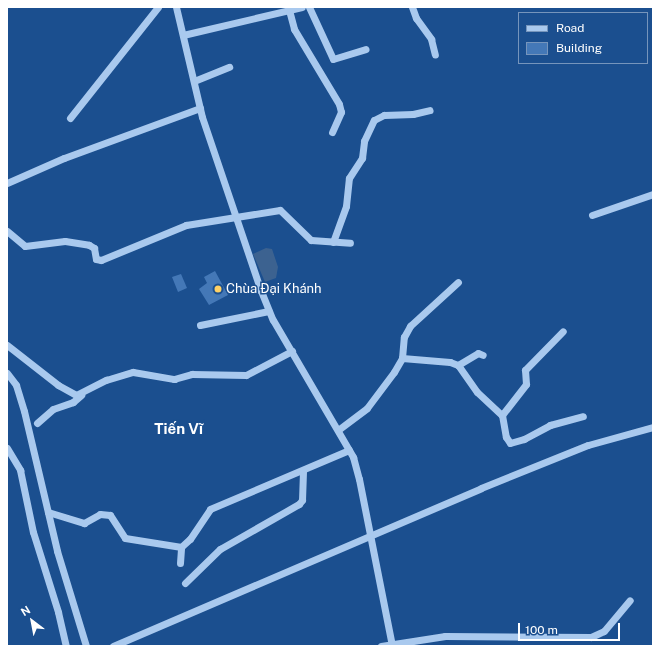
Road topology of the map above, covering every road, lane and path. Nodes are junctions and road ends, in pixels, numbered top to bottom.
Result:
1 (158, 7) edge
2 (176, 7) edge
3 (302, 7) edge
4 (309, 7) edge
5 (412, 7) edge
6 (289, 10) junction
7 (183, 35) junction
8 (366, 49) dead end
9 (435, 55) dead end
10 (229, 67) dead end
11 (194, 81) junction
12 (200, 108) junction
13 (430, 110) dead end
14 (70, 118) dead end
15 (332, 132) dead end
16 (7, 183) edge
17 (653, 194) edge
18 (592, 215) dead end
19 (234, 216) junction
20 (7, 231) edge
21 (333, 242) junction
22 (350, 243) dead end
23 (458, 282) dead end
24 (269, 310) junction
25 (200, 325) dead end
26 (563, 331) dead end
27 (7, 345) edge
28 (292, 351) junction
29 (483, 355) dead end
30 (402, 358) junction
31 (458, 365) junction
32 (7, 373) edge
33 (81, 395) junction
34 (502, 415) junction
35 (583, 416) dead end
36 (37, 423) dead end
37 (653, 427) edge
38 (338, 430) junction
39 (7, 448) edge
40 (349, 450) junction
41 (303, 471) junction
42 (48, 512) junction
43 (370, 535) junction
44 (180, 547) junction
45 (180, 563) dead end
46 (185, 583) dead end
47 (630, 600) dead end
48 (391, 645) edge
49 (66, 646) edge
50 (86, 646) edge
51 (113, 646) edge
52 (381, 646) edge

1 - 14 street
2 - 7 street
3 - 6 street
4 - 8 street
5 - 9 street
6 - 7 street
6 - 15 street
7 - 11 street
10 - 11 street
11 - 12 street
12 - 16 street
12 - 19 street
13 - 21 street
17 - 18 street
19 - 20 street
19 - 21 street
19 - 24 street
21 - 22 street
23 - 30 street
24 - 25 street
24 - 28 street
26 - 34 street
27 - 33 street
28 - 33 street
28 - 38 street
29 - 31 street
30 - 31 street
30 - 38 street
31 - 34 street
32 - 42 street
33 - 36 street
34 - 35 street
37 - 43 street
38 - 40 street
39 - 49 street
40 - 41 street
40 - 43 street
41 - 44 street
41 - 46 street
42 - 44 street
42 - 50 street
43 - 48 street
43 - 51 street
44 - 45 street
47 - 48 street
48 - 52 street

